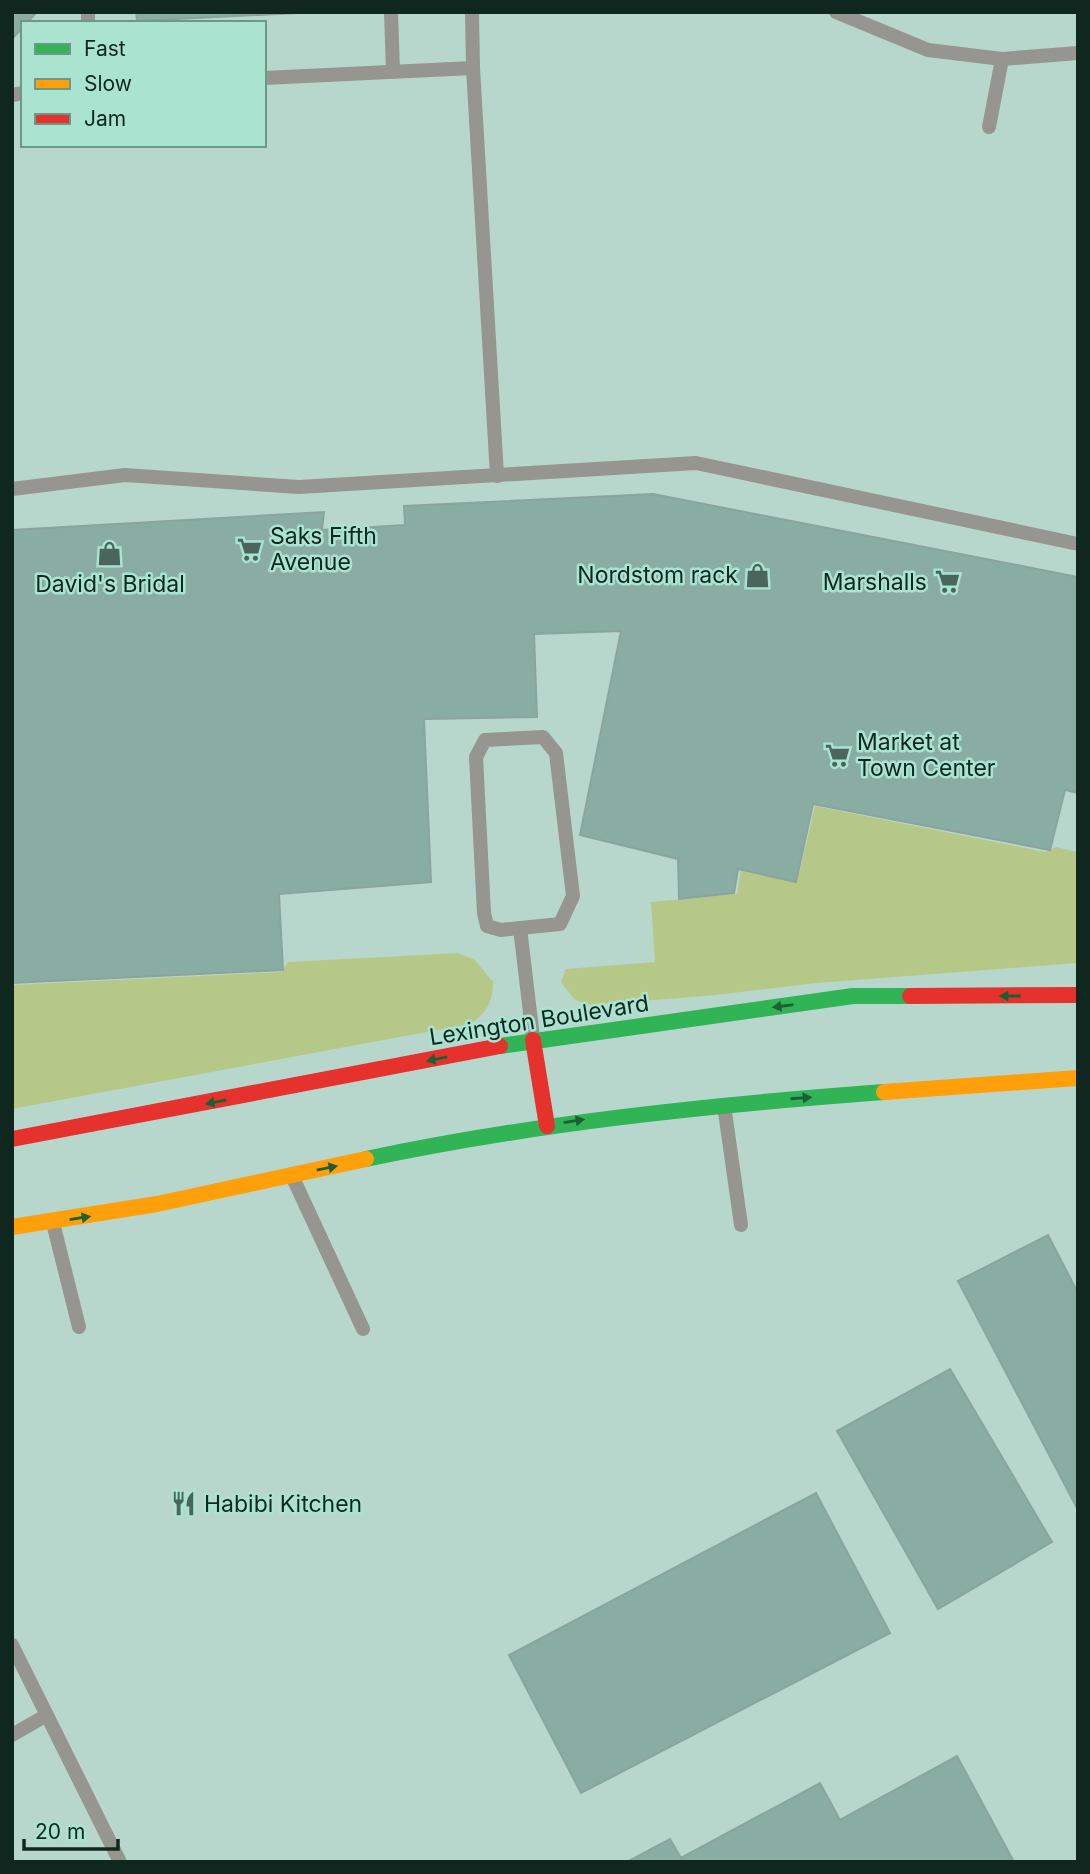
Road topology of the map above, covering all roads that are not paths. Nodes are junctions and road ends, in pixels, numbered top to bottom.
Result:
1 (391, 12) edge
2 (472, 12) edge
3 (836, 12) edge
4 (1078, 53) edge
5 (1002, 59) junction
6 (472, 68) junction
7 (393, 72) junction
8 (266, 78) edge
9 (989, 127) dead end
10 (497, 476) junction
11 (12, 489) edge
12 (1078, 544) edge
13 (520, 928) junction
14 (1078, 995) edge
15 (533, 1040) junction
16 (1078, 1078) edge
17 (724, 1104) junction
18 (547, 1126) junction
19 (31, 1136) junction
20 (12, 1139) edge
21 (12, 1150) edge
22 (292, 1175) junction
23 (52, 1222) junction
24 (741, 1225) dead end
25 (12, 1227) edge
26 (79, 1327) dead end
27 (363, 1329) dead end
28 (12, 1645) edge
29 (47, 1715) junction
30 (12, 1735) edge
31 (120, 1862) edge

1 - 7 lane
2 - 6 lane
3 - 5 lane
4 - 5 lane
5 - 9 lane
6 - 7 lane
6 - 10 lane
7 - 8 lane
10 - 11 lane
10 - 12 lane
13 - 13 lane
13 - 15 lane
14 -> 15 main road, Lexington Boulevard
15 - 18 main road
15 -> 19 main road, Lexington Boulevard
17 -> 16 main road
18 -> 17 main road
17 - 24 lane
22 -> 18 main road
19 - 20 main road, Lexington Boulevard
19 - 21 main road
23 -> 22 main road
22 - 27 lane
23 - 25 main road
23 - 26 lane
28 - 29 lane
29 - 30 lane
29 - 31 lane

